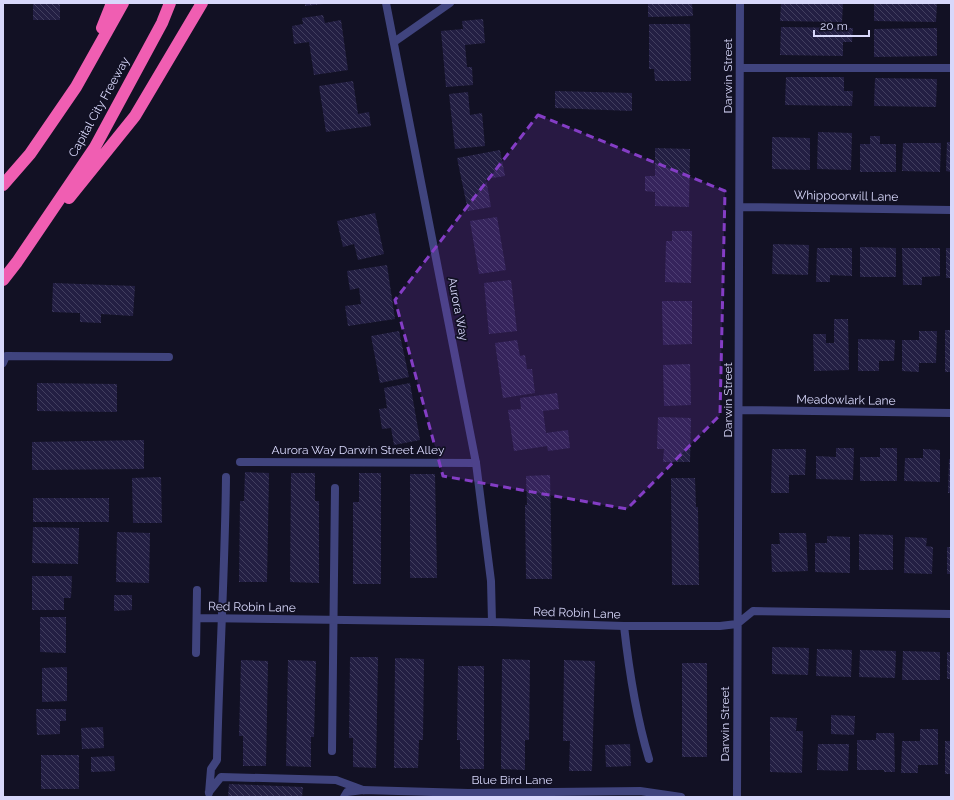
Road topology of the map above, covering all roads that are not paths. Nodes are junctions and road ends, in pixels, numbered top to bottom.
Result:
1 (112, 3) edge
2 (123, 3) edge
3 (170, 3) edge
4 (202, 3) edge
5 (386, 3) edge
6 (450, 3) edge
7 (740, 3) edge
8 (394, 42) junction
9 (740, 68) junction
10 (951, 68) edge
11 (76, 87) junction
12 (3, 185) edge
13 (740, 207) junction
14 (951, 210) edge
15 (17, 262) junction
16 (3, 280) edge
17 (169, 358) dead end
18 (3, 363) edge
19 (740, 410) junction
20 (951, 413) edge
21 (240, 462) dead end
22 (476, 463) junction
23 (226, 477) dead end
24 (335, 488) dead end
25 (197, 590) dead end
26 (951, 614) edge
27 (197, 618) junction
28 (223, 618) junction
29 (333, 620) junction
30 (492, 622) junction
31 (737, 624) junction
32 (624, 626) junction
33 (196, 653) dead end
34 (332, 751) dead end
35 (649, 759) dead end
36 (363, 790) junction
37 (209, 795) edge
38 (468, 795) edge
39 (676, 796) edge
40 (344, 797) edge
41 (737, 797) edge

1 - 11 highway
2 - 11 highway
3 - 15 highway, Capital City Freeway
4 - 15 highway
5 - 8 street, Aurora Way
6 - 8 street
7 - 9 street, Darwin Street
8 - 22 street, Aurora Way
9 - 10 street
9 - 13 street, Darwin Street
11 - 12 highway
13 - 14 street, Whippoorwill Lane
13 - 19 street, Darwin Street
15 - 16 highway, Capital City Freeway
17 - 18 street
19 - 20 street, Meadowlark Lane
19 - 31 street, Darwin Street
21 - 22 street, Aurora Way Darwin Street Alley
22 - 30 street, Aurora Way
23 - 28 street
24 - 29 street
25 - 27 street
26 - 31 street
27 - 28 street, Red Robin Lane
27 - 33 street
28 - 29 street, Red Robin Lane
28 - 37 street
29 - 30 street, Red Robin Lane
29 - 34 street
30 - 32 street, Red Robin Lane
31 - 32 street, Red Robin Lane
31 - 41 street, Darwin Street
32 - 35 street
36 - 37 street
36 - 38 street, Blue Bird Lane
36 - 40 street, Blue Bird Lane
38 - 39 street, Blue Bird Lane

